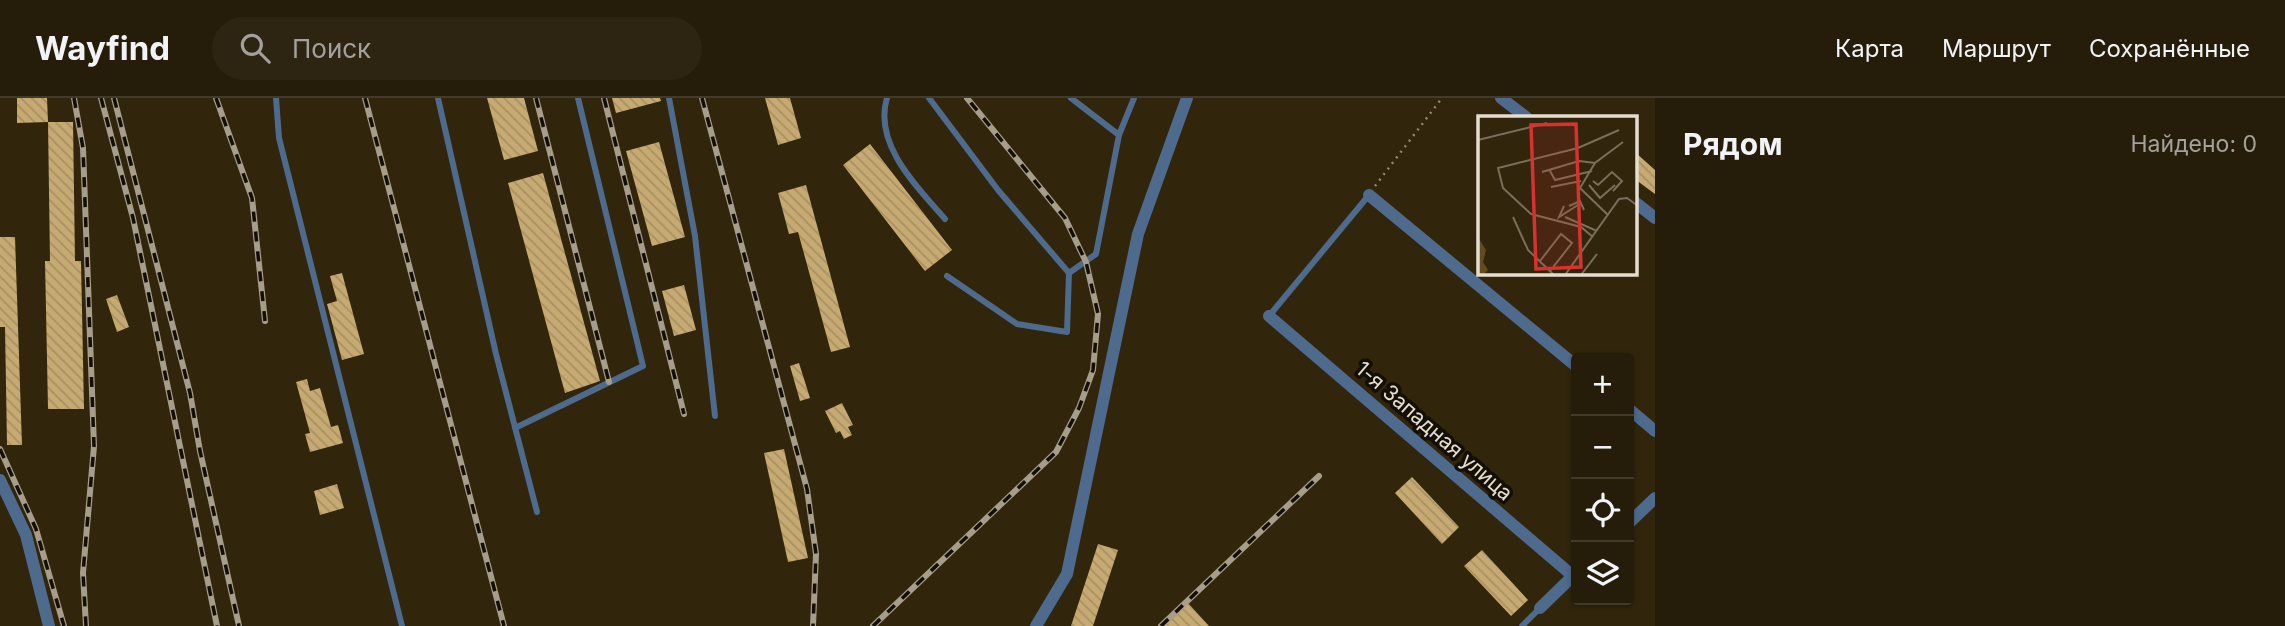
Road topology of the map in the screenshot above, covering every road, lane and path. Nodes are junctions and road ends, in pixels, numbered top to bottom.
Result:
1 (276, 98) edge
2 (438, 98) edge
3 (578, 98) edge
4 (669, 98) edge
5 (887, 98) edge
6 (929, 98) edge
7 (1071, 98) edge
8 (1134, 98) edge
9 (1187, 98) edge
10 (1442, 98) edge
11 (1501, 98) edge
12 (1525, 116) edge
13 (1119, 135) junction
14 (1369, 195) junction
15 (1638, 205) edge
16 (1655, 218) edge
17 (945, 219) dead end
18 (1069, 273) junction
19 (947, 276) dead end
20 (1269, 316) joint
21 (1571, 362) edge
22 (1634, 413) edge
23 (715, 416) dead end
24 (515, 428) junction
25 (1655, 431) edge
26 (0, 480) edge
27 (1655, 498) edge
28 (537, 512) dead end
29 (1634, 518) edge
30 (1571, 572) edge
31 (1571, 579) edge
32 (1540, 608) joint
33 (49, 626) edge
34 (402, 626) edge
35 (1036, 626) edge
36 (1522, 626) edge

1 - 34 lane
2 - 24 lane
3 - 24 lane
4 - 23 lane
5 - 17 lane
6 - 18 lane
7 - 13 lane
8 - 13 lane
9 - 35 street
10 - 14 path
11 - 12 street
13 - 18 lane
14 - 20 lane
14 - 21 street
15 - 16 street
18 - 19 lane
20 - 30 street, 1-я Западная улица
22 - 25 street
24 - 28 lane
26 - 33 street
27 - 29 street
31 - 32 street
32 - 36 lane

